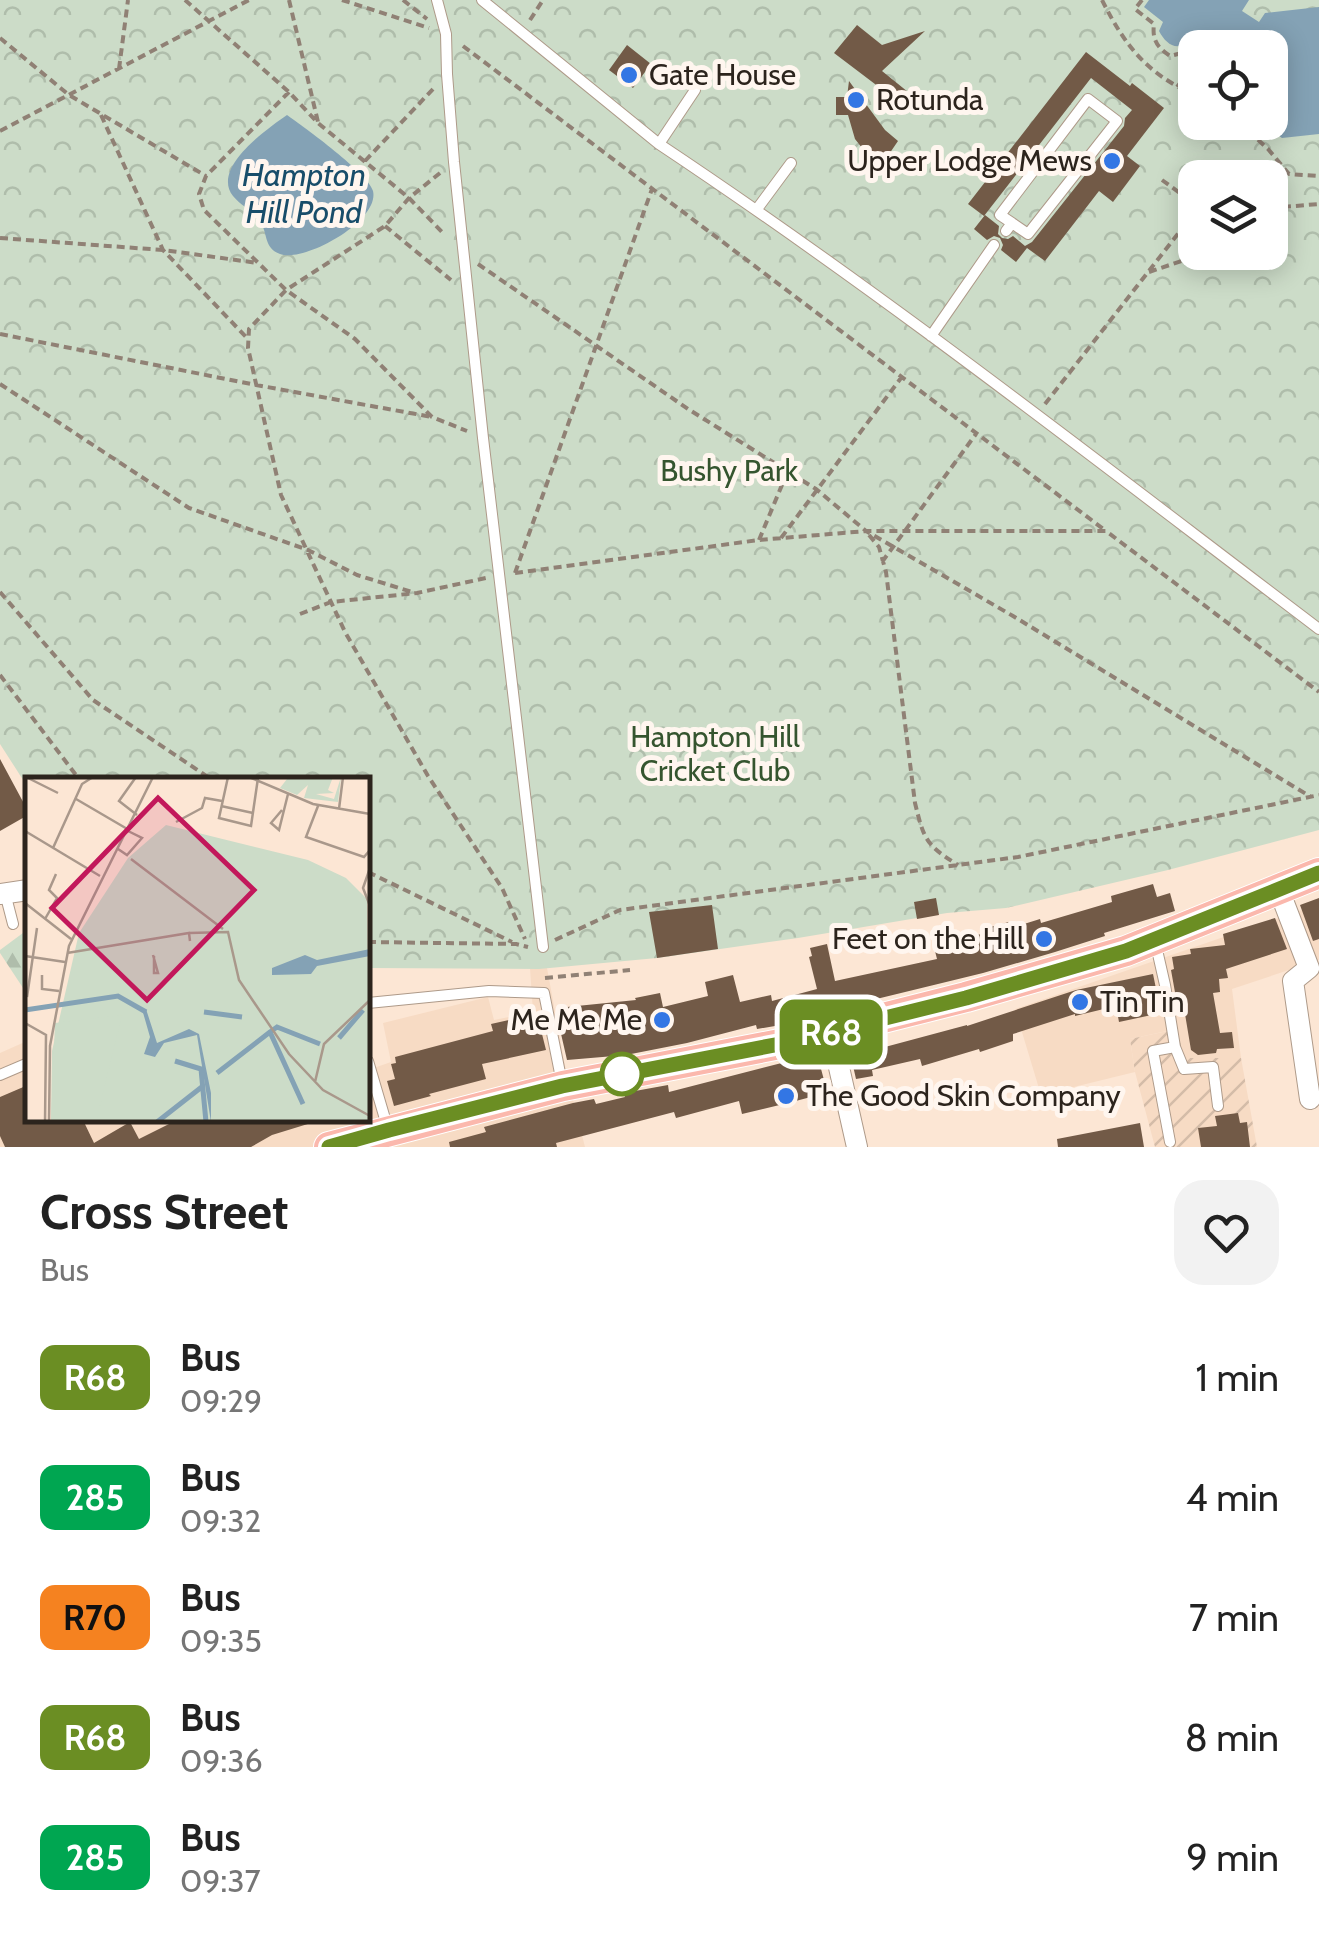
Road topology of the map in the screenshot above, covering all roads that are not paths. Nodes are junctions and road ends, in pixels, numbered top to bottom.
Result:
1 (437, 0) edge
2 (482, 0) edge
3 (695, 90) dead end
4 (659, 144) junction
5 (791, 163) dead end
6 (757, 209) junction
7 (1009, 227) joint
8 (994, 246) dead end
9 (931, 336) junction
10 (1319, 629) edge
11 (1319, 873) edge
12 (1280, 890) junction
13 (2, 893) edge
14 (12, 924) dead end
15 (1155, 940) junction
16 (543, 947) road end
17 (370, 1003) edge
18 (832, 1032) junction
19 (1175, 1047) junction
20 (25, 1064) edge
21 (0, 1075) edge
22 (370, 1075) edge
23 (562, 1086) junction
24 (1310, 1099) dead end
25 (1218, 1106) dead end
26 (379, 1137) edge
27 (1170, 1142) dead end
28 (851, 1146) edge
29 (329, 1147) edge

1 - 16 lane
2 - 4 lane
3 - 4 lane
4 - 6 lane
5 - 6 lane
6 - 9 lane
7 - 7 lane
8 - 9 lane
9 - 10 lane
11 - 12 main road
12 - 15 main road
12 - 24 street
13 - 14 lane
15 - 18 main road
15 - 19 lane
17 - 23 lane
18 - 23 main road
18 - 28 street
19 - 25 lane
19 - 27 lane
20 - 21 lane
22 - 26 lane
23 - 26 main road
26 - 29 main road

